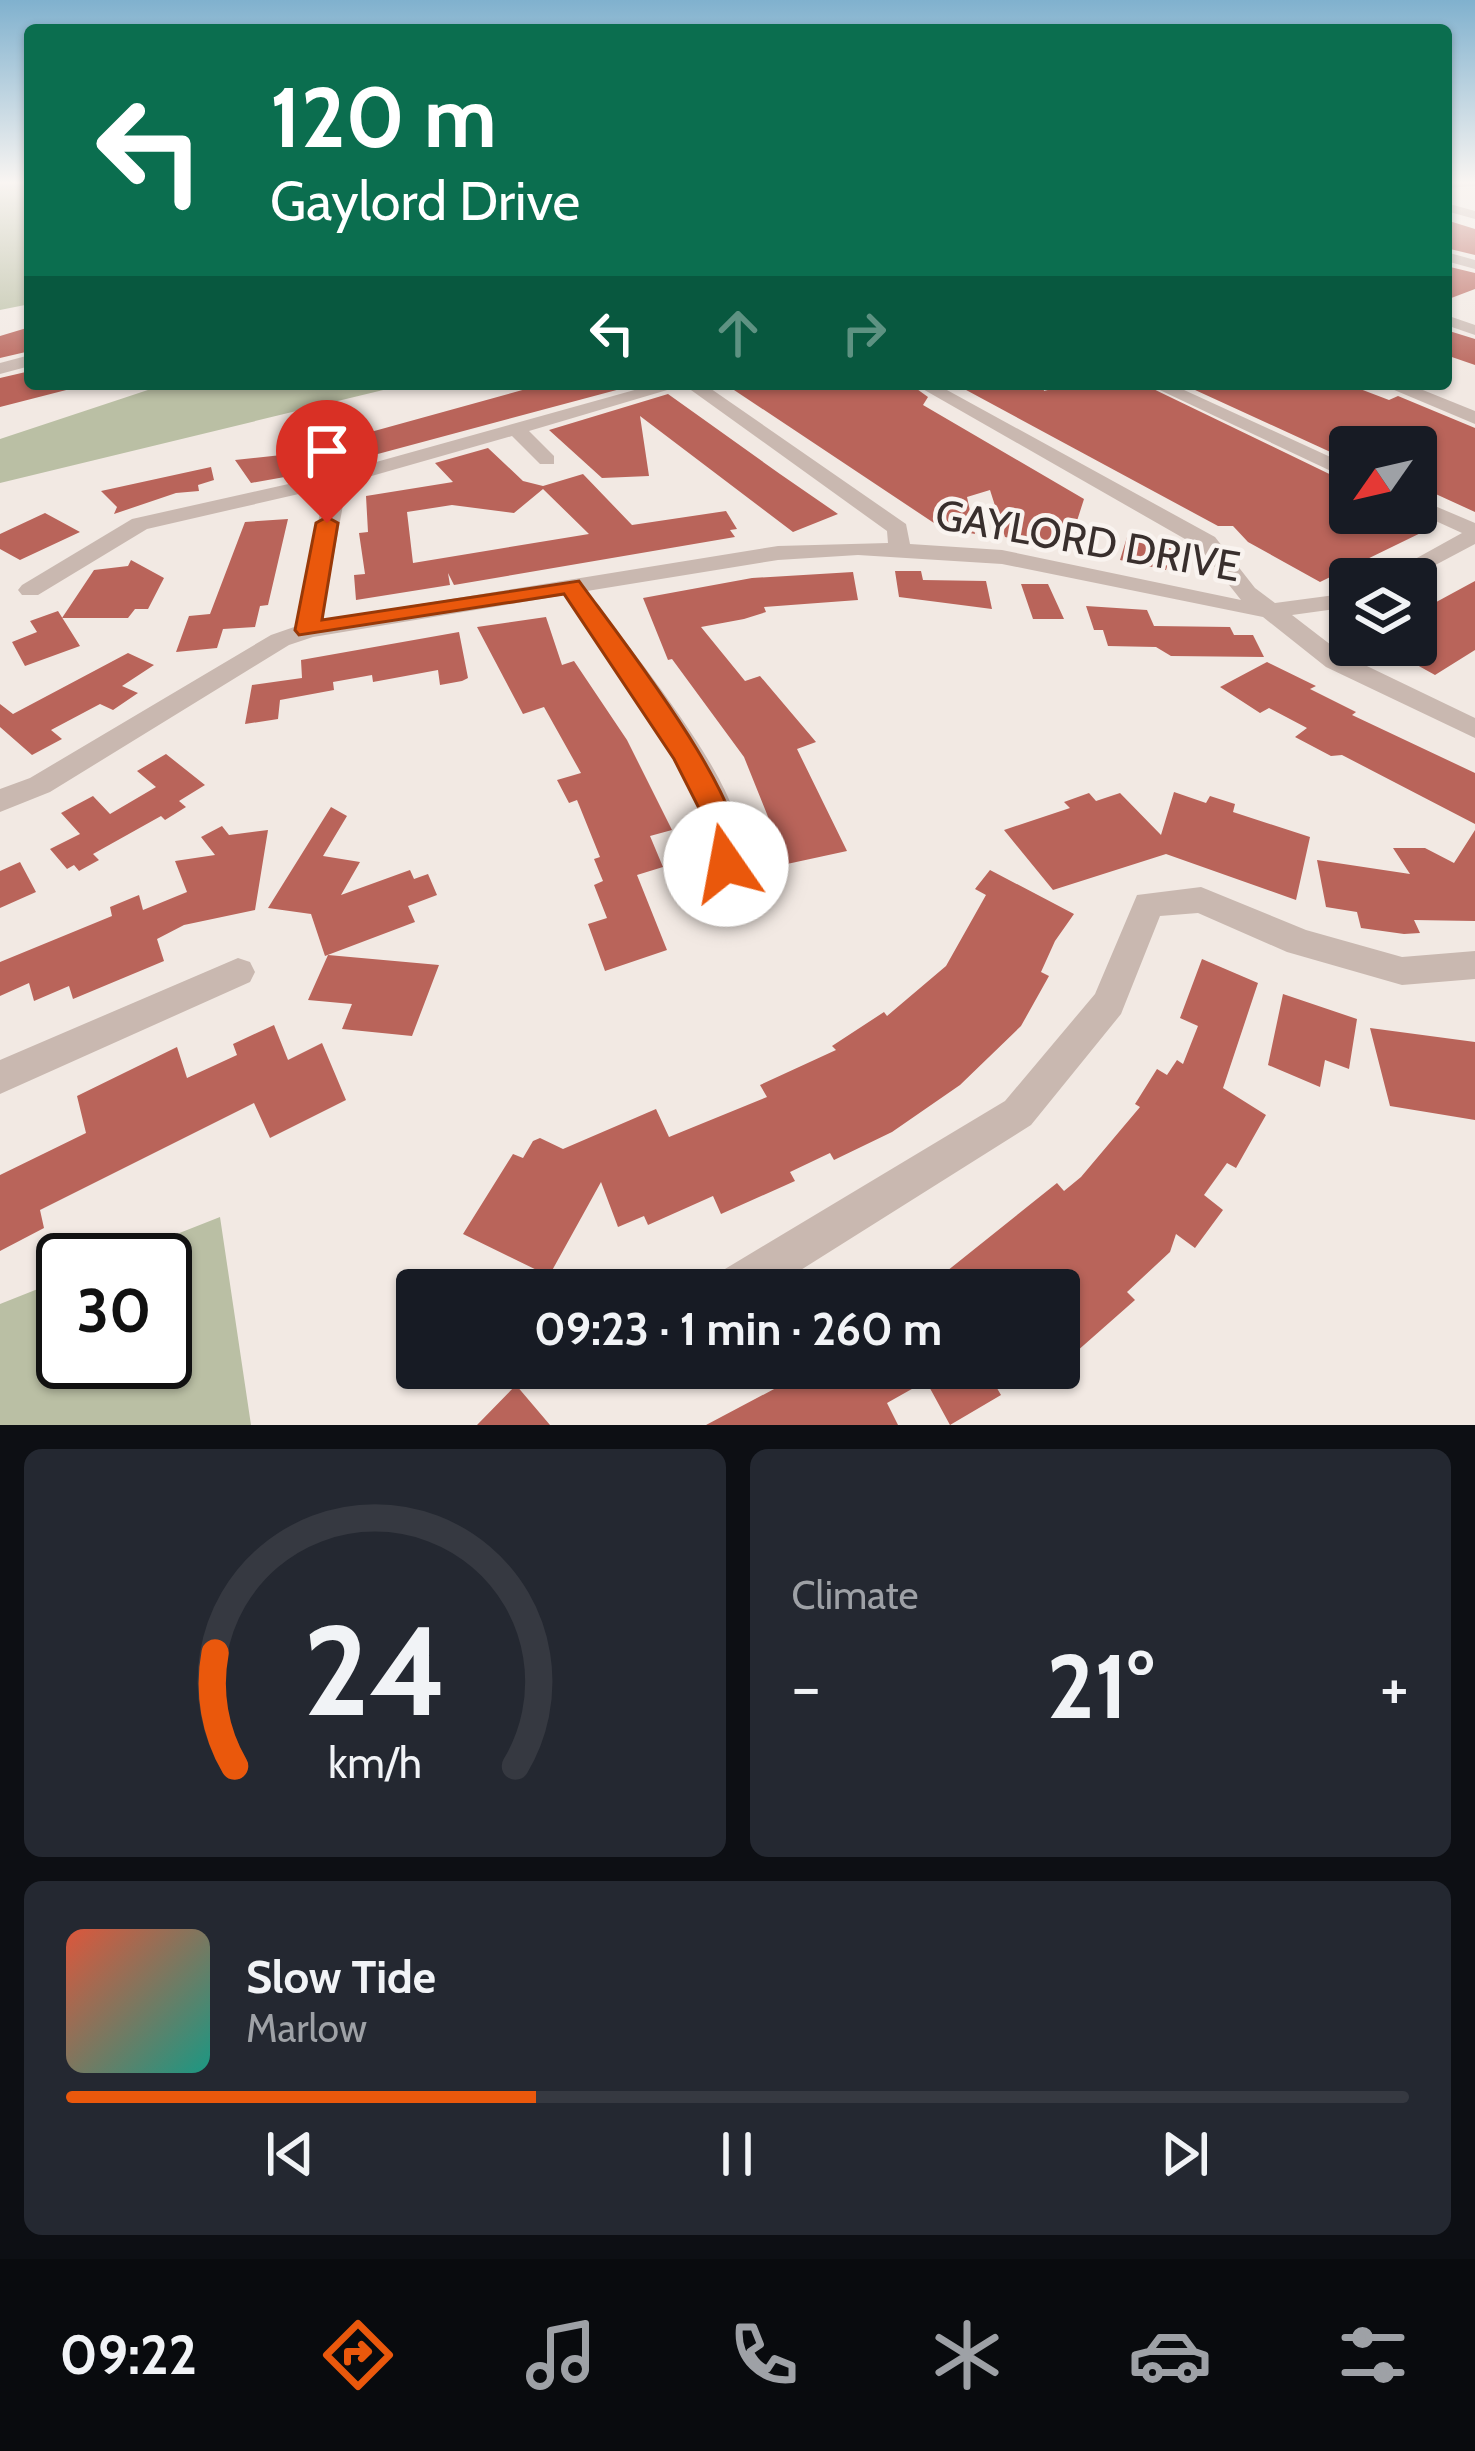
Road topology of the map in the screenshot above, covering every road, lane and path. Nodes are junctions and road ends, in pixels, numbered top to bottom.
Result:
1 (654, 390) edge
2 (701, 390) edge
3 (934, 390) edge
4 (1169, 390) edge
5 (1405, 390) edge
6 (1475, 418) edge
7 (515, 428) junction
8 (547, 460) dead end
9 (1329, 464) edge
10 (337, 479) junction
11 (1437, 514) edge
12 (1475, 533) edge
13 (899, 548) junction
14 (1429, 558) edge
15 (571, 586) junction
16 (30, 590) dead end
17 (1329, 603) edge
18 (1272, 611) junction
19 (308, 630) junction
20 (1475, 730) edge
21 (0, 802) edge
22 (708, 896) dead end
23 (1475, 965) edge
24 (238, 972) dead end
25 (0, 1077) edge
26 (764, 1269) edge

1 - 7 street
2 - 13 street
3 - 18 street
4 - 9 street
5 - 6 street
7 - 8 street
7 - 10 street
10 - 16 street
10 - 19 street
11 - 12 street
12 - 14 street
13 - 15 street, GAYLORD DRIVE
13 - 18 street, GAYLORD DRIVE
15 - 19 street, GAYLORD DRIVE
15 - 22 street
17 - 18 street, GAYLORD DRIVE
18 - 20 street
19 - 21 street, GAYLORD DRIVE
23 - 26 street
24 - 25 street

